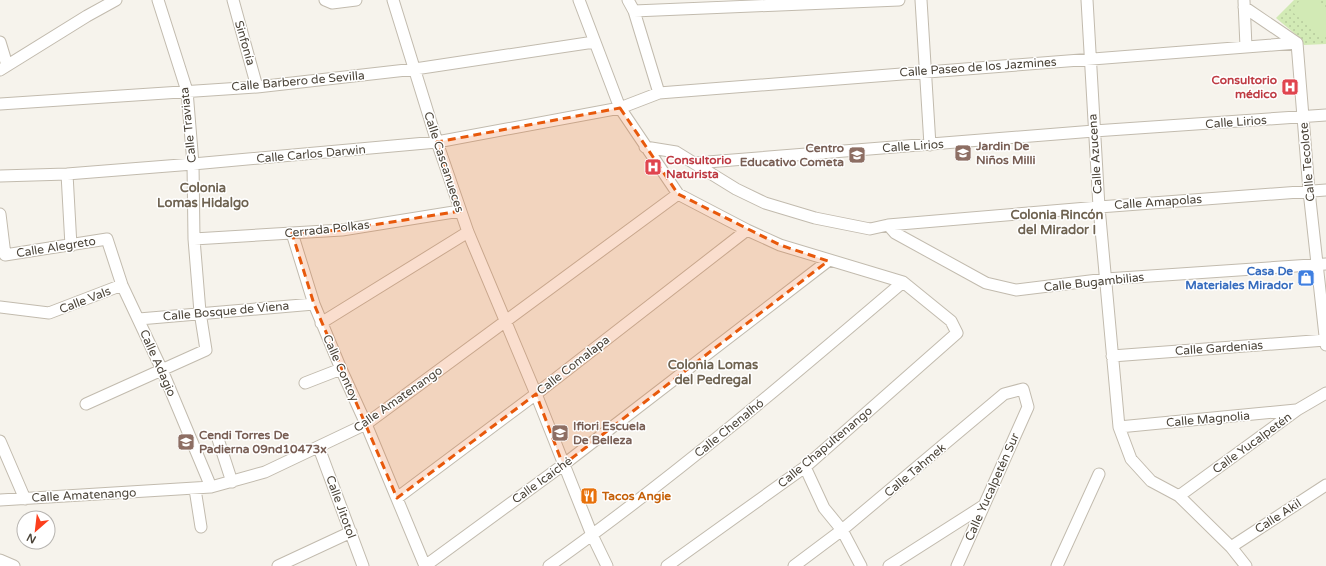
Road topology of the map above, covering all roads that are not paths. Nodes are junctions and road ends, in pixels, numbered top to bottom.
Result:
1 (116, 0) edge
2 (158, 0) edge
3 (233, 0) edge
4 (356, 0) edge
5 (393, 0) edge
6 (579, 0) edge
7 (628, 0) edge
8 (899, 0) edge
9 (921, 0) edge
10 (1087, 0) edge
11 (329, 1) edge
12 (1244, 3) edge
13 (634, 11) junction
14 (0, 42) edge
15 (594, 42) junction
16 (1297, 43) junction
17 (1246, 47) junction
18 (1089, 59) junction
19 (4, 68) edge
20 (414, 69) junction
21 (925, 71) junction
22 (258, 87) junction
23 (187, 91) junction
24 (659, 93) junction
25 (0, 104) edge
26 (620, 108) junction
27 (1326, 115) edge
28 (1304, 118) junction
29 (1094, 131) junction
30 (437, 142) junction
31 (930, 145) junction
32 (646, 146) junction
33 (695, 163) junction
34 (193, 164) junction
35 (67, 174) junction
36 (0, 176) edge
37 (1326, 190) edge
38 (1309, 192) junction
39 (678, 194) junction
40 (1099, 207) junction
41 (460, 211) junction
42 (0, 214) edge
43 (888, 225) junction
44 (747, 230) junction
45 (468, 232) junction
46 (292, 233) junction
47 (107, 239) joint
48 (194, 239) junction
49 (72, 246) junction
50 (828, 261) junction
51 (1321, 264) edge
52 (1106, 279) junction
53 (903, 282) junction
54 (122, 285) junction
55 (314, 304) junction
56 (0, 307) edge
57 (200, 312) junction
58 (139, 319) junction
59 (506, 321) junction
60 (321, 323) junction
61 (1326, 342) edge
62 (1112, 356) junction
63 (340, 369) junction
64 (162, 370) junction
65 (304, 383) dead end
66 (1326, 393) edge
67 (536, 394) junction
68 (86, 404) dead end
69 (1028, 407) joint
70 (1297, 410) junction
71 (366, 424) junction
72 (1118, 427) junction
73 (218, 439) dead end
74 (0, 441) edge
75 (319, 448) junction
76 (563, 465) junction
77 (805, 467) junction
78 (1099, 474) dead end
79 (232, 482) junction
80 (1326, 485) edge
81 (211, 487) junction
82 (195, 489) junction
83 (1180, 496) junction
84 (397, 498) junction
85 (25, 499) junction
86 (0, 500) edge
87 (983, 506) junction
88 (201, 527) dead end
89 (842, 530) junction
90 (351, 532) junction
91 (592, 535) junction
92 (1231, 547) junction
93 (0, 560) edge
94 (959, 565) edge
95 (14, 566) edge
96 (278, 566) edge
97 (363, 566) edge
98 (425, 566) edge
99 (549, 566) edge
100 (607, 566) edge
101 (667, 566) edge
102 (794, 566) edge
103 (861, 566) edge
104 (889, 566) edge
105 (1057, 566) edge
106 (1246, 566) edge

1 - 19 street
2 - 23 street, Calle Traviata
3 - 22 street, Sinfonía
4 - 11 street
5 - 20 street, Calle Cascanueces
6 - 15 street
7 - 13 street
8 - 13 street
9 - 21 street
10 - 18 street, Calle Azucena
12 - 16 street
12 - 17 street
13 - 24 street
14 - 19 street
15 - 20 street, Calle Barbero de Sevilla
15 - 26 street
16 - 17 street, Calle Paseo de los Jazmines
16 - 28 street, Calle Tecolote
17 - 18 street, Calle Paseo de los Jazmines
18 - 21 street, Calle Paseo de los Jazmines
18 - 29 street, Calle Azucena
20 - 22 street, Calle Barbero de Sevilla
20 - 30 street, Calle Cascanueces
21 - 24 street, Calle Paseo de los Jazmines
21 - 31 street
22 - 23 street, Calle Barbero de Sevilla
23 - 25 street, Calle Barbero de Sevilla
23 - 34 street, Calle Traviata
24 - 26 street, Calle Paseo de los Jazmines
26 - 30 street, Calle Carlos Darwin
26 - 32 street
27 - 28 street, Calle Lirios
28 - 29 street, Calle Lirios
28 - 38 street, Calle Tecolote
29 - 31 street, Calle Lirios
29 - 40 street, Calle Azucena
30 - 34 street, Calle Carlos Darwin
30 - 41 street, Calle Cascanueces
31 - 33 street, Calle Lirios
32 - 33 street
32 - 39 street
33 - 43 street, Calle Amapolas
34 - 35 street, Calle Carlos Darwin
34 - 48 street, Calle Traviata
35 - 36 street, Calle Carlos Darwin
35 - 49 street
37 - 38 street, Calle Amapolas
38 - 40 street, Calle Amapolas
38 - 51 street, Calle Tecolote
39 - 44 street
39 - 59 street, Calle Amatenango
40 - 43 street, Calle Amapolas
40 - 52 street, Calle Azucena
41 - 45 street, Calle Cascanueces
41 - 46 street, Cerrada Polkas
42 - 49 street, Calle Alegreto
43 - 52 street, Calle Bugambilias
44 - 50 street
44 - 67 street, Calle Comalapa
45 - 59 street, Calle Cascanueces
45 - 60 street
46 - 48 street, Cerrada Polkas
46 - 55 street, Calle Contoy
47 - 49 street, Calle Alegreto
47 - 54 street, Calle Adagio
48 - 57 street, Calle Traviata
50 - 53 street
50 - 76 street, Calle Icaiché
51 - 52 street, Calle Bugambilias
51 - 61 street, Calle Tecolote
52 - 62 street, Calle Azucena
53 - 77 street, Calle Chapultenango
53 - 91 street, Calle Chenalhó
54 - 56 street, Calle Vals
54 - 58 street, Calle Adagio
55 - 57 street, Calle Bosque de Viena
55 - 60 street, Calle Contoy
57 - 58 street, Calle Bosque de Viena
57 - 64 street, Calle Traviata
58 - 64 street, Calle Adagio
59 - 67 street, Calle Cascanueces
59 - 71 street, Calle Amatenango
60 - 63 street, Calle Contoy
61 - 62 street, Calle Gardenias
62 - 72 street, Calle Azucena
63 - 65 street
63 - 71 street, Calle Contoy
64 - 68 street
64 - 81 street, Calle Adagio
66 - 70 street, Calle Yucalpetén
67 - 76 street, Calle Cascanueces
67 - 84 street, Calle Comalapa
69 - 87 street, Calle Yucalpetén Sur
69 - 89 street, Calle Tahmek
70 - 72 street, Calle Magnolia
70 - 83 street, Calle Yucalpetén
71 - 75 street, Calle Amatenango
71 - 84 street, Calle Contoy
72 - 83 street, Calle Azucena
73 - 79 street
74 - 85 street
75 - 79 street, Calle Amatenango
75 - 90 street, Calle Jitotol
76 - 91 street, Calle Cascanueces
76 - 98 street, Calle Icaiché
77 - 89 street
77 - 101 street, Calle Chapultenango
78 - 105 street
79 - 81 street, Calle Amatenango
80 - 92 street, Calle Akil
81 - 82 street, Calle Amatenango
82 - 85 street, Calle Amatenango
82 - 88 street
83 - 92 street, Calle Azucena
84 - 98 street, Calle Contoy
85 - 86 street, Calle Amatenango
87 - 94 street, Calle Yucalpetén Sur
87 - 104 street
89 - 102 street, Calle Tahmek
89 - 103 street
90 - 96 street
90 - 97 street, Calle Jitotol
91 - 99 street, Calle Chenalhó
91 - 100 street, Calle Cascanueces
92 - 106 street, Calle Azucena
93 - 95 street

